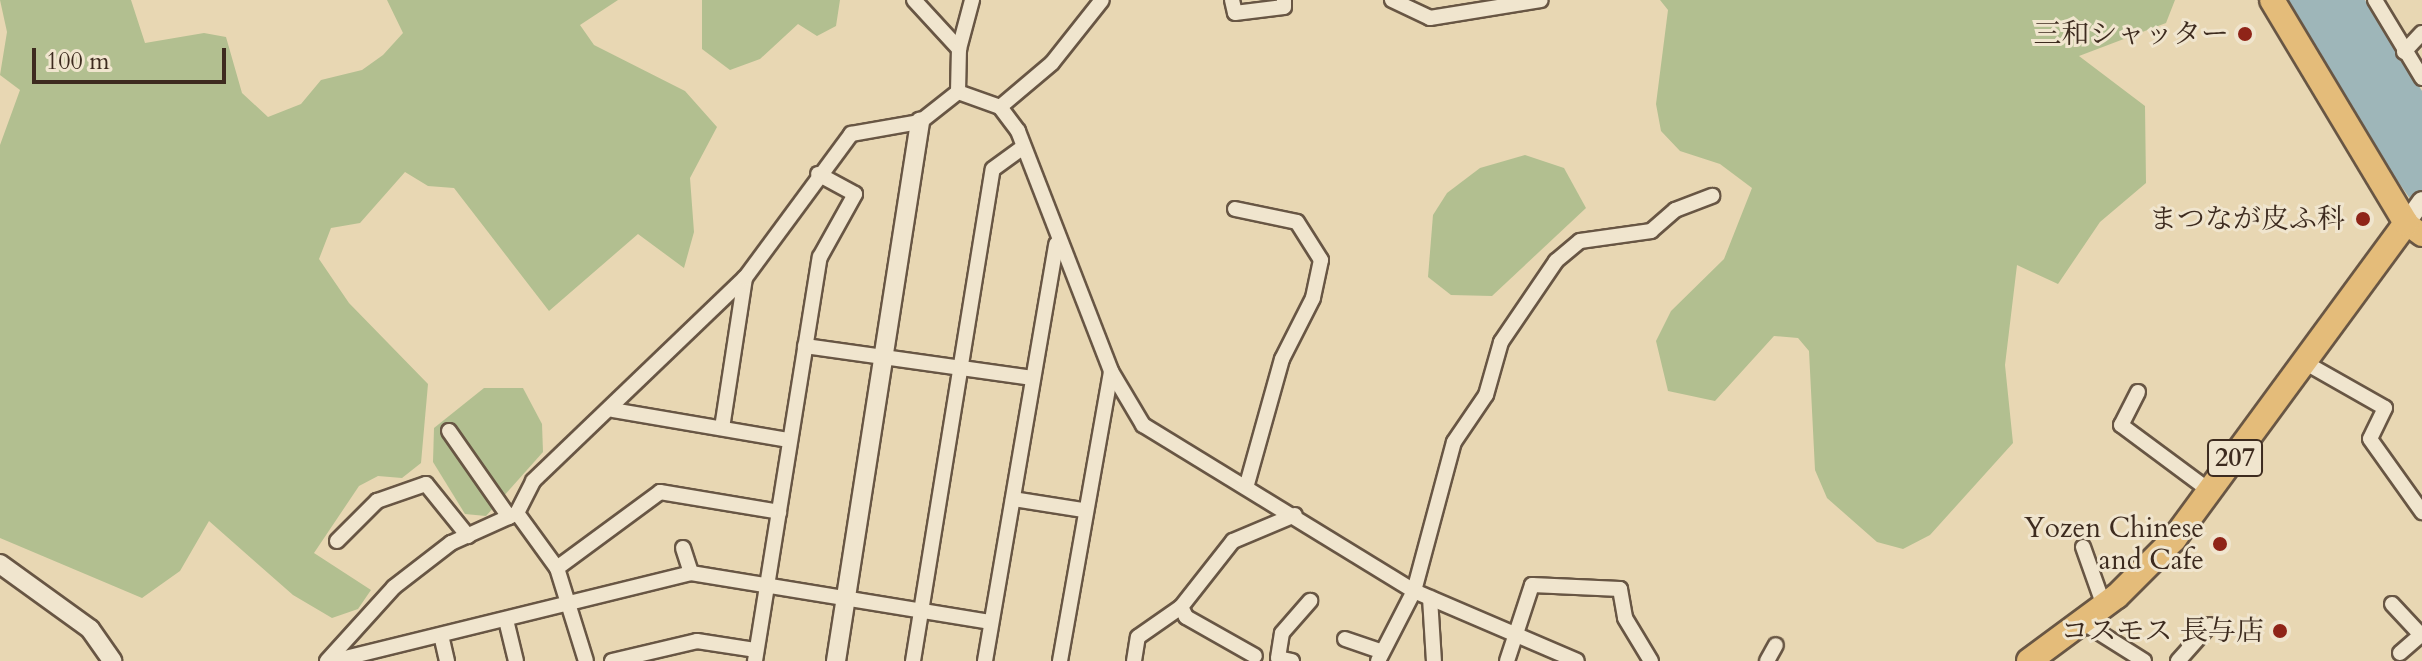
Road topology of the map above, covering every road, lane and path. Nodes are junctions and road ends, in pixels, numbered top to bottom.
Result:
1 (914, 0) edge
2 (972, 0) edge
3 (1102, 0) edge
4 (1232, 0) edge
5 (1284, 0) edge
6 (1392, 0) edge
7 (1541, 0) edge
8 (2272, 0) edge
9 (2375, 0) edge
10 (2422, 33) edge
11 (959, 49) junction
12 (2404, 52) junction
13 (2422, 78) edge
14 (958, 92) junction
15 (1000, 107) junction
16 (920, 122) junction
17 (1023, 147) junction
18 (818, 174) junction
19 (1712, 196) dead end
20 (1235, 209) dead end
21 (2416, 218) edge
22 (1056, 244) junction
23 (745, 278) junction
24 (805, 346) junction
25 (885, 357) junction
26 (2304, 362) junction
27 (960, 368) junction
28 (1111, 371) junction
29 (1033, 378) junction
30 (2138, 392) dead end
31 (613, 410) junction
32 (722, 428) junction
33 (449, 431) dead end
34 (789, 440) junction
35 (1247, 484) junction
36 (2210, 491) junction
37 (1013, 499) junction
38 (1083, 510) junction
39 (779, 512) junction
40 (2422, 512) edge
41 (513, 515) junction
42 (1295, 515) junction
43 (468, 536) junction
44 (337, 541) dead end
45 (2083, 547) dead end
46 (683, 548) dead end
47 (0, 564) edge
48 (557, 568) junction
49 (691, 573) junction
50 (768, 585) junction
51 (1414, 591) junction
52 (846, 598) junction
53 (1430, 598) junction
54 (1310, 601) dead end
55 (572, 603) junction
56 (2392, 604) dead end
57 (2104, 606) junction
58 (1181, 607) junction
59 (922, 611) junction
60 (506, 620) junction
61 (991, 622) junction
62 (2084, 623) junction
63 (2210, 625) dead end
64 (1210, 631) junction
65 (441, 635) junction
66 (2421, 635) edge
67 (1514, 637) junction
68 (1345, 639) dead end
69 (1776, 645) dead end
70 (1207, 649) dead end
71 (2400, 653) dead end
72 (755, 656) edge
73 (1255, 656) dead end
74 (1380, 656) edge
75 (112, 661) edge
76 (330, 661) edge
77 (447, 661) edge
78 (516, 661) edge
79 (586, 661) edge
80 (612, 661) edge
81 (836, 661) edge
82 (913, 661) edge
83 (985, 661) edge
84 (1060, 661) edge
85 (1134, 661) edge
86 (1292, 661) edge
87 (1434, 661) edge
88 (1507, 661) edge
89 (1577, 661) edge
90 (1651, 661) edge
91 (1767, 661) edge
92 (2029, 661) edge
93 (2144, 661) edge
94 (2178, 661) edge

1 - 11 street
2 - 11 street
3 - 15 street
4 - 5 street
6 - 7 street
8 - 21 highway, 207
9 - 12 street
10 - 12 street
11 - 14 street
12 - 13 street
14 - 15 street
14 - 16 street
15 - 17 street
16 - 18 street
16 - 25 street
17 - 22 street
17 - 27 street
18 - 23 street
18 - 24 street
19 - 51 street
20 - 35 street
21 - 26 highway, 207
22 - 28 street
22 - 29 street
23 - 31 street
23 - 32 street
24 - 25 street
24 - 34 street
25 - 27 street
25 - 52 street
26 - 36 highway, 207
26 - 40 street
27 - 29 street
27 - 59 street
28 - 35 street
28 - 38 street
29 - 37 street
30 - 36 street
31 - 32 street
31 - 41 street
32 - 34 street
33 - 41 street
34 - 39 street
35 - 42 street
36 - 57 highway, 207
37 - 38 street
37 - 61 street
38 - 84 street
39 - 48 street
39 - 50 street
41 - 43 street
41 - 48 street
42 - 51 street
42 - 58 street
43 - 44 street
43 - 76 street
45 - 57 street
46 - 49 street
47 - 75 street
48 - 55 street
49 - 50 street
49 - 55 street
50 - 52 street
50 - 72 street
51 - 53 street
51 - 74 street
52 - 59 street
52 - 81 street
53 - 67 street
53 - 87 street
54 - 86 street
55 - 60 street
55 - 79 street
56 - 66 street
57 - 62 highway, 207
58 - 64 street
58 - 85 street
59 - 61 street
59 - 82 street
60 - 65 street
60 - 78 street
61 - 83 street
62 - 92 highway, 207
62 - 93 street
63 - 94 street
64 - 70 street
64 - 73 street
65 - 76 street
65 - 77 street
66 - 71 street
67 - 88 street
67 - 89 street
67 - 90 street
68 - 74 street
69 - 91 street
72 - 80 street

